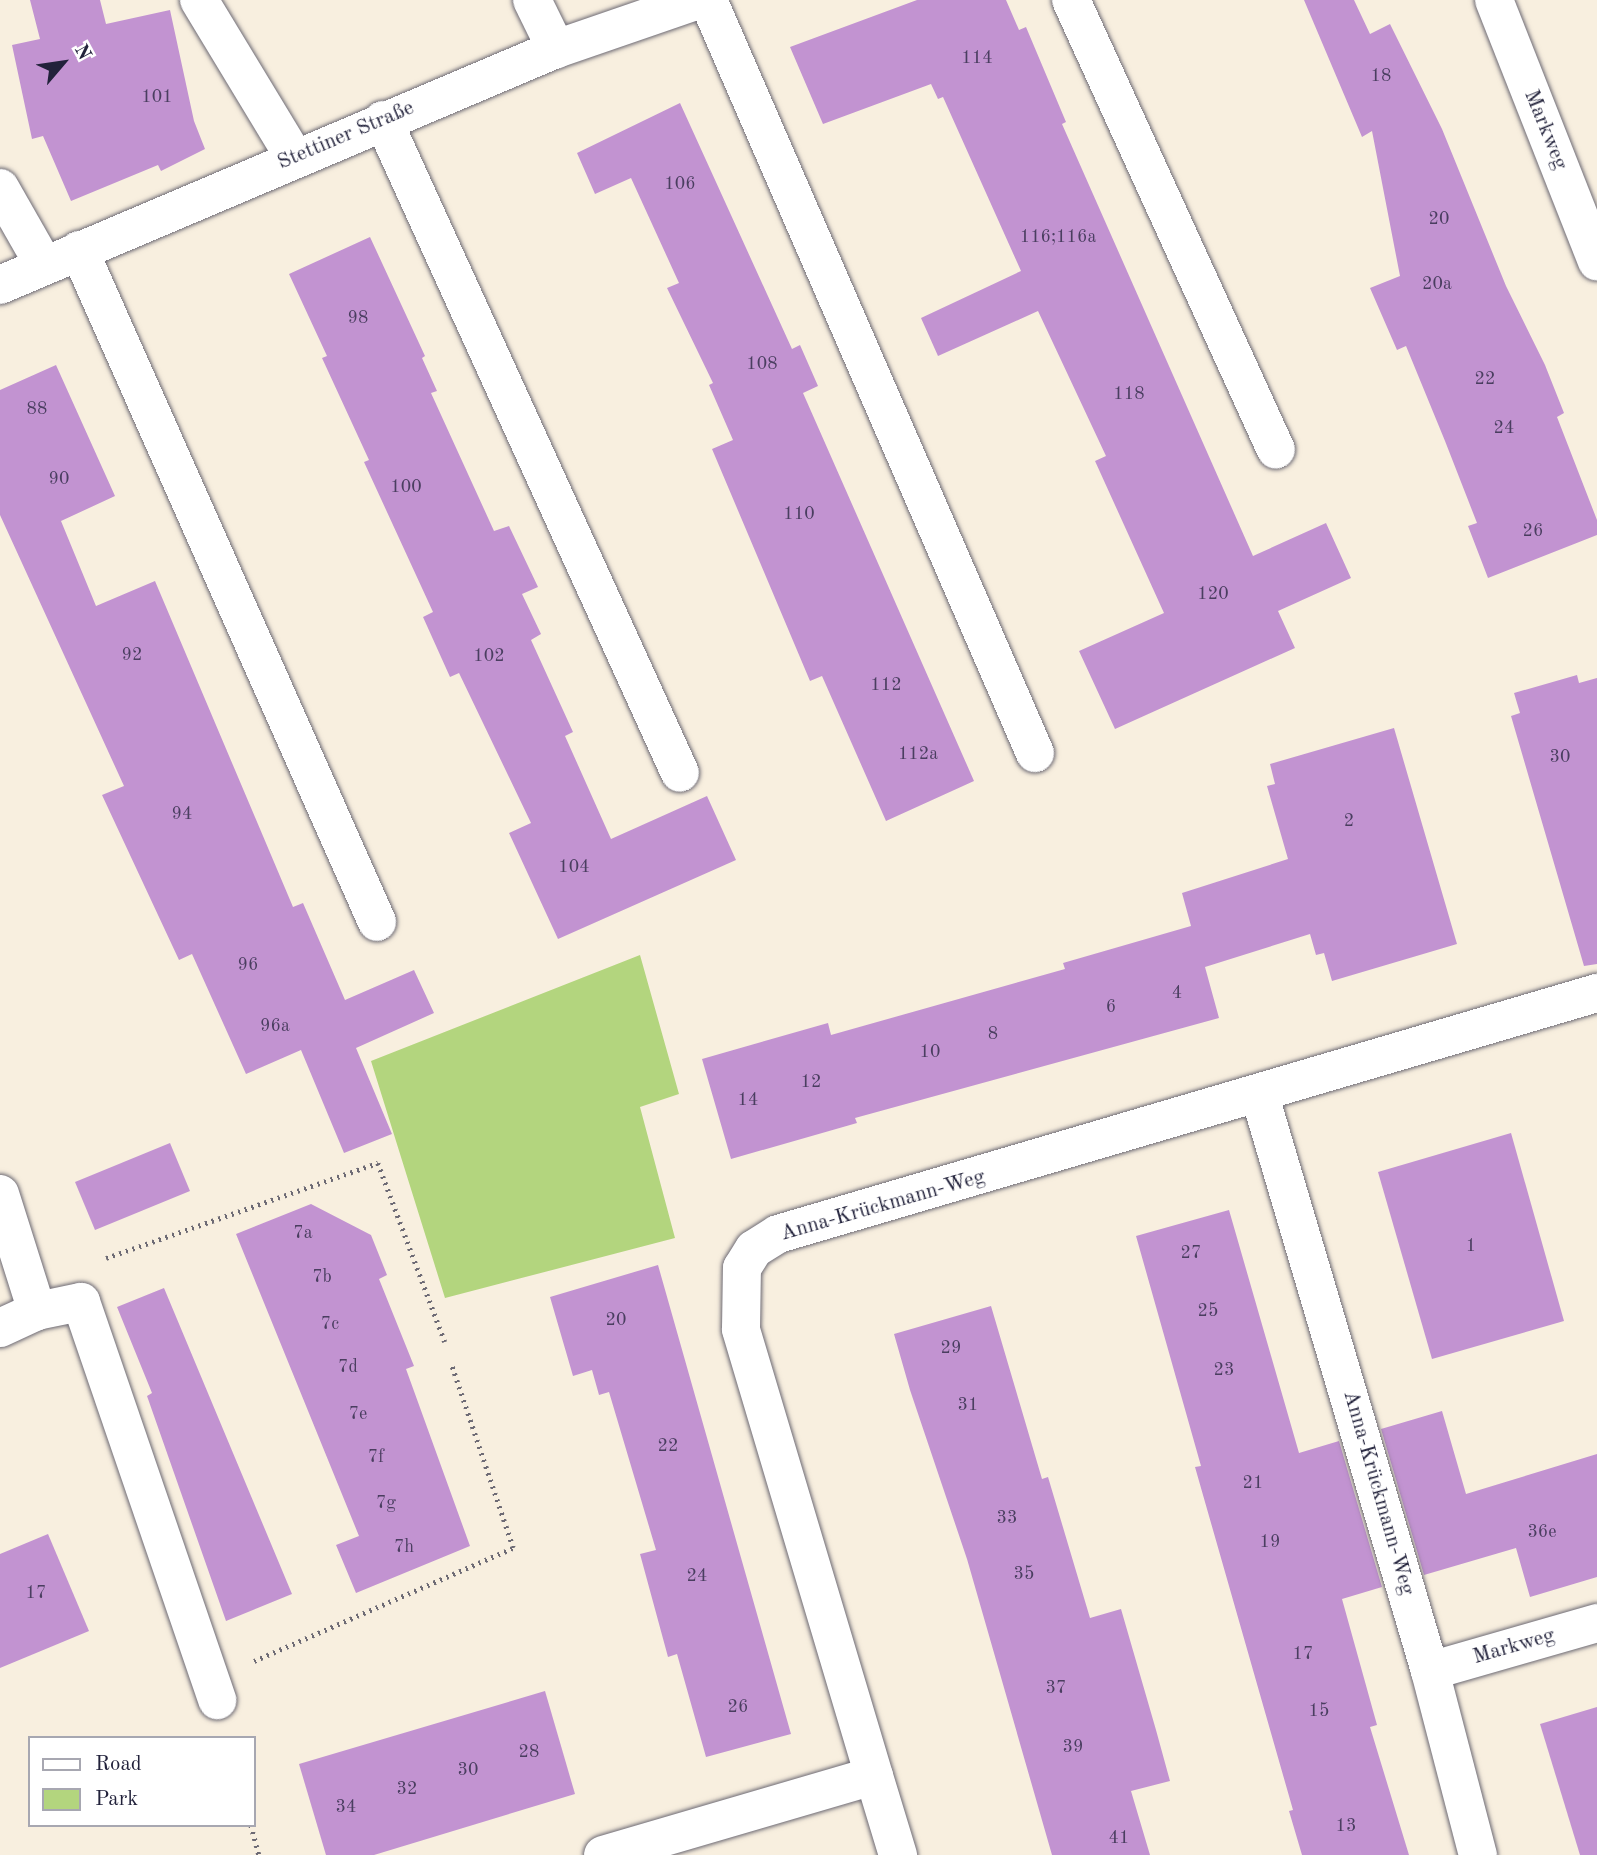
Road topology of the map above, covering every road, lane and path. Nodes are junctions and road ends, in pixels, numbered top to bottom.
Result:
1 (199, 0) edge
2 (532, 0) edge
3 (698, 0) edge
4 (708, 0) edge
5 (1071, 0) edge
6 (1494, 0) edge
7 (556, 50) junction
8 (383, 120) junction
9 (294, 157) junction
10 (0, 188) edge
11 (79, 250) junction
12 (1597, 261) edge
13 (44, 265) junction
14 (0, 285) edge
15 (1276, 449) dead end
16 (1035, 753) dead end
17 (680, 773) dead end
18 (377, 922) dead end
19 (1597, 993) edge
20 (1259, 1093) junction
21 (0, 1194) edge
22 (33, 1297) junction
23 (0, 1328) edge
24 (445, 1342) dead end
25 (450, 1364) dead end
26 (1597, 1623) edge
27 (1430, 1671) junction
28 (213, 1690) joint
29 (874, 1776) junction
30 (252, 1827) edge
31 (259, 1855) edge
32 (602, 1855) edge
33 (898, 1855) edge
34 (1478, 1855) edge

1 - 9 street
2 - 7 street
3 - 7 street, Stettiner Straße
4 - 16 street
5 - 15 street
6 - 12 street, Markweg
7 - 8 street, Stettiner Straße
8 - 9 street, Stettiner Straße
8 - 17 street
9 - 11 street, Stettiner Straße
10 - 13 street
11 - 13 street, Stettiner Straße
11 - 18 street
13 - 14 street, Stettiner Straße
19 - 20 street, Anna-Krückmann-Weg
20 - 27 street, Anna-Krückmann-Weg
20 - 29 street, Anna-Krückmann-Weg
21 - 22 street
22 - 23 street
22 - 24 path
22 - 28 street
25 - 28 path
26 - 27 street, Markweg
27 - 34 street, Anna-Krückmann-Weg
29 - 32 street
29 - 33 street, Anna-Krückmann-Weg
30 - 31 path

